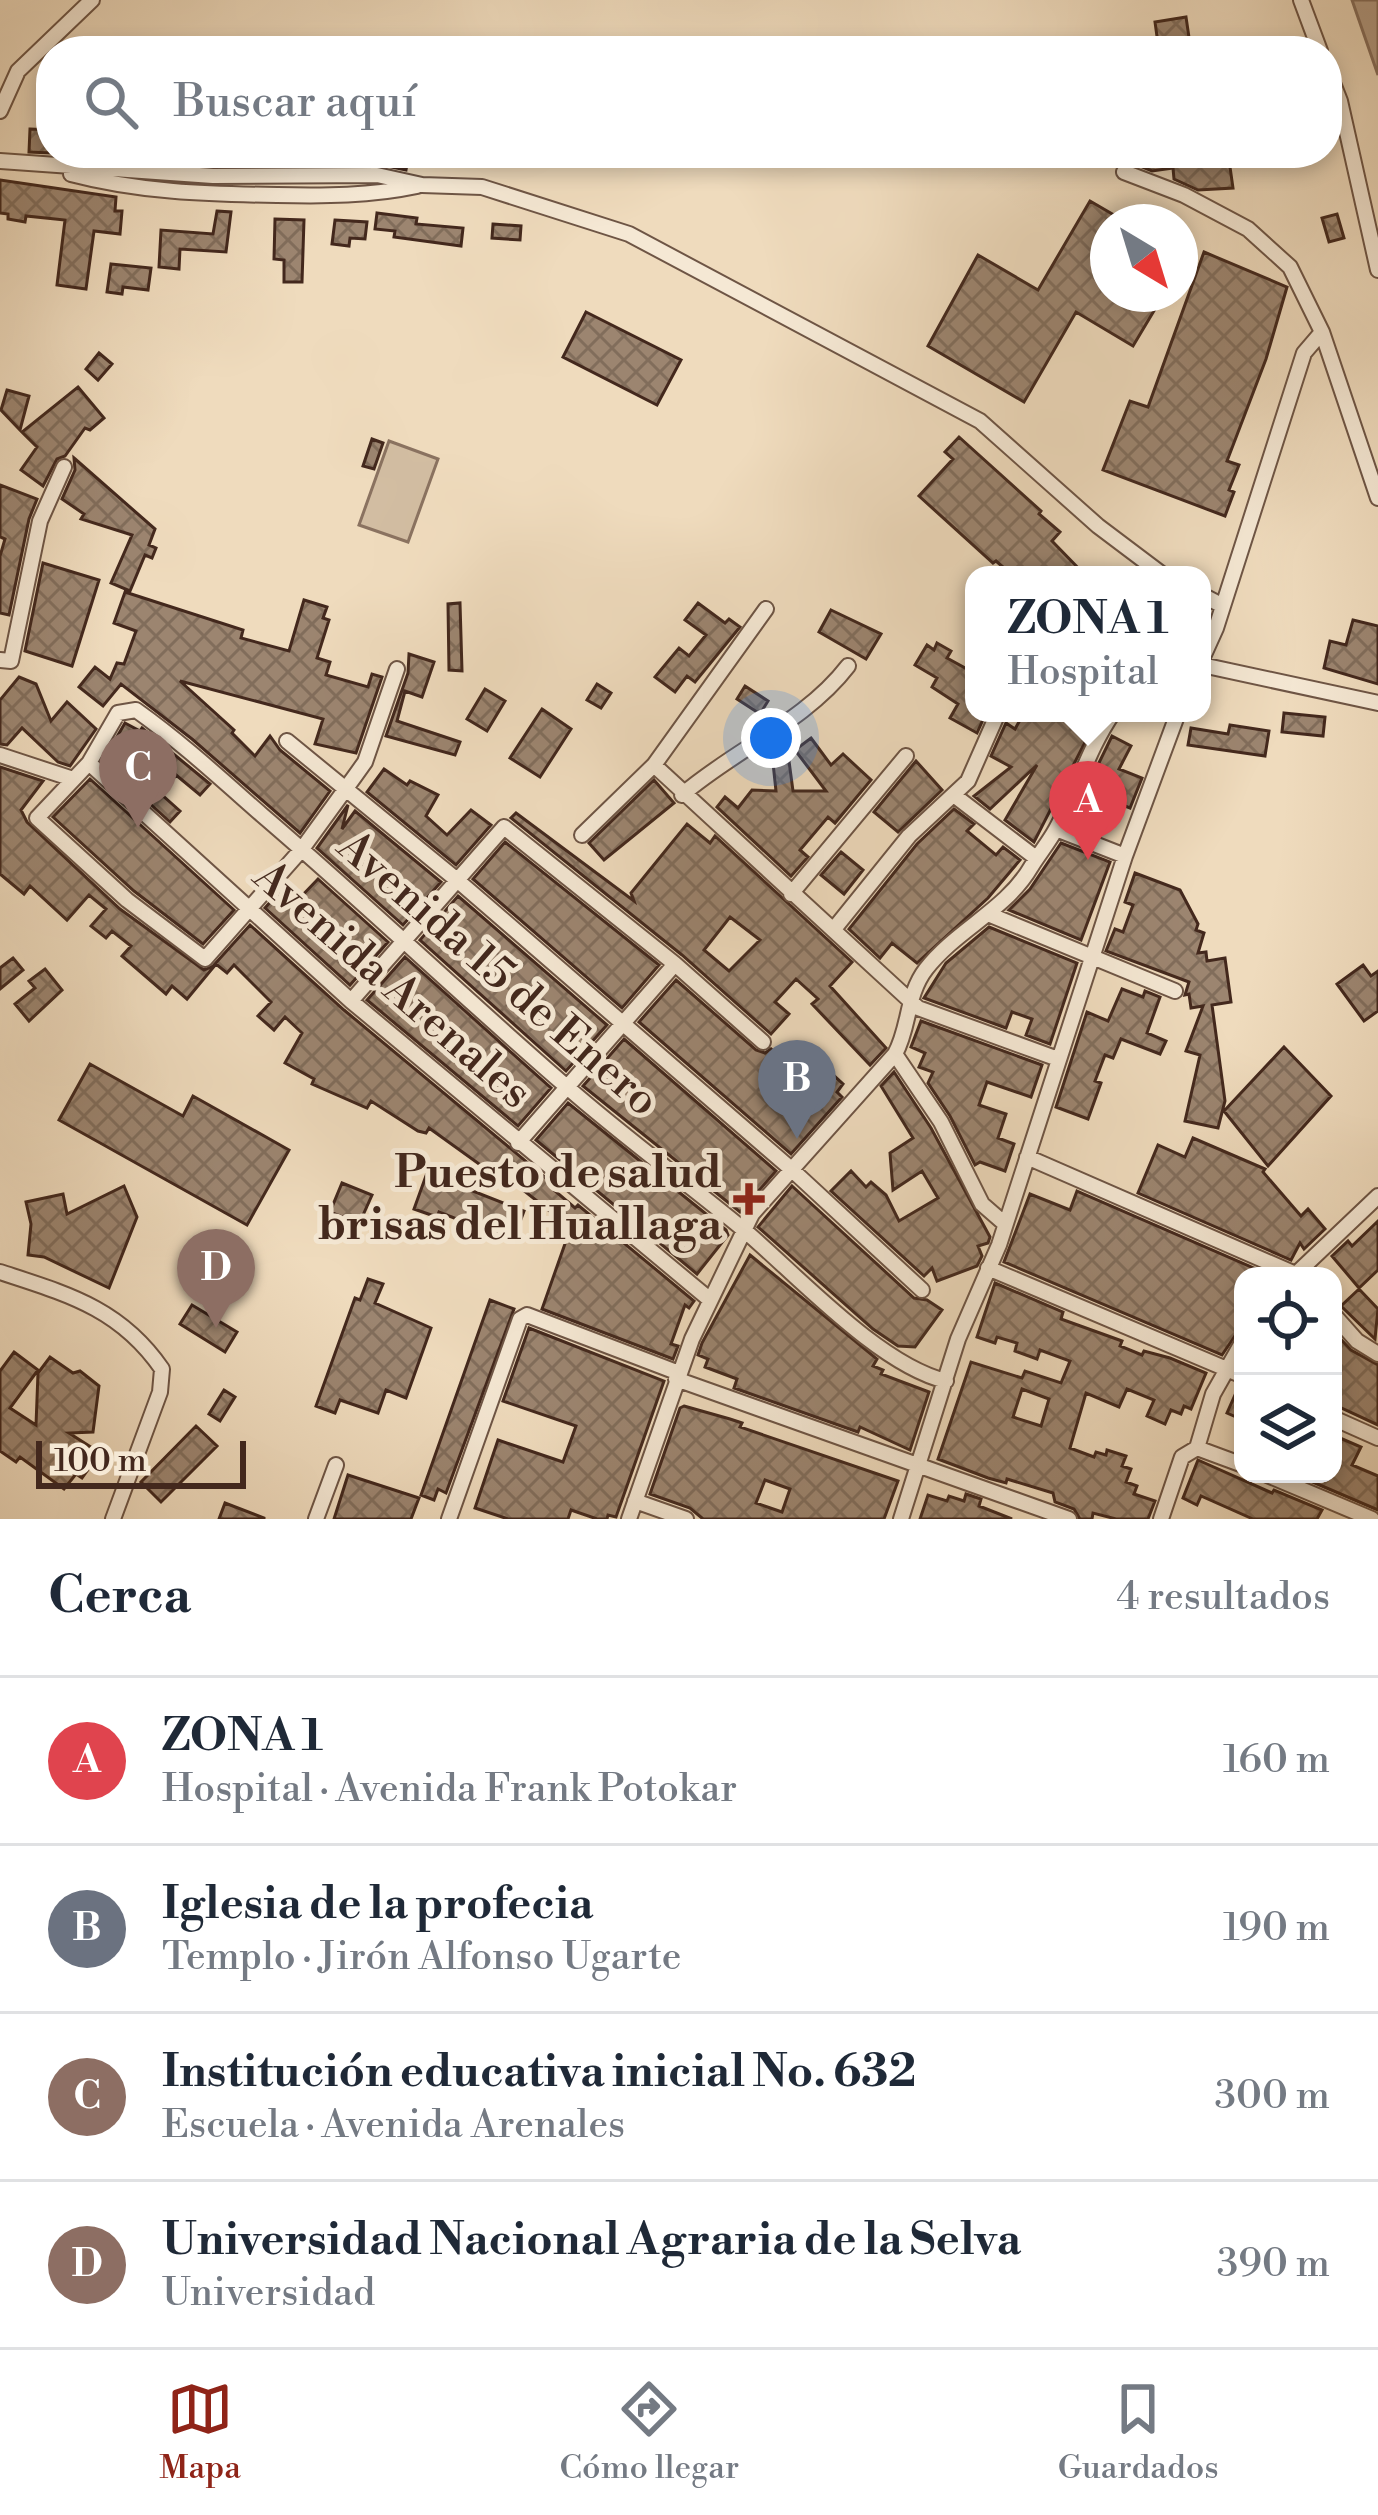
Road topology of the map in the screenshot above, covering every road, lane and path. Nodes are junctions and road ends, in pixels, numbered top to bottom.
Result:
1 (92, 0) edge
2 (1300, 0) edge
3 (54, 36) edge
4 (1314, 36) edge
5 (36, 54) edge
6 (1342, 110) edge
7 (0, 111) edge
8 (0, 161) edge
9 (36, 165) edge
10 (76, 168) edge
11 (1124, 172) dead end
12 (1378, 270) edge
13 (1322, 332) junction
14 (64, 467) dead end
15 (1378, 498) edge
16 (1151, 566) edge
17 (1211, 600) edge
18 (1223, 606) junction
19 (766, 609) dead end
20 (1211, 638) edge
21 (6, 660) edge
22 (1211, 664) edge
23 (848, 666) dead end
24 (397, 669) dead end
25 (1378, 704) edge
26 (994, 722) edge
27 (1108, 722) edge
28 (1173, 722) edge
29 (287, 741) dead end
30 (0, 755) edge
31 (906, 756) dead end
32 (89, 763) junction
33 (654, 765) junction
34 (74, 778) junction
35 (347, 788) junction
36 (682, 795) junction
37 (956, 796) junction
38 (1056, 829) junction
39 (582, 835) dead end
40 (302, 849) junction
41 (1125, 856) junction
42 (1036, 858) junction
43 (457, 880) junction
44 (791, 894) junction
45 (250, 908) junction
46 (988, 914) junction
47 (834, 929) junction
48 (404, 937) junction
49 (1092, 955) junction
50 (675, 964) junction
51 (1175, 991) dead end
52 (351, 1000) junction
53 (909, 1000) junction
54 (624, 1024) junction
55 (764, 1042) dead end
56 (895, 1054) junction
57 (1058, 1058) junction
58 (568, 1088) junction
59 (518, 1143) junction
60 (1028, 1157) junction
61 (790, 1168) junction
62 (1378, 1196) edge
63 (1005, 1224) junction
64 (744, 1231) junction
65 (1276, 1267) edge
66 (1296, 1267) edge
67 (988, 1268) junction
68 (0, 1272) edge
69 (922, 1290) dead end
70 (710, 1299) junction
71 (1342, 1324) edge
72 (1375, 1348) edge
73 (1234, 1372) edge
74 (1234, 1375) edge
75 (678, 1376) junction
76 (946, 1381) junction
77 (1342, 1422) edge
78 (1378, 1438) edge
79 (1197, 1448) junction
80 (1234, 1462) edge
81 (336, 1465) dead end
82 (919, 1465) junction
83 (1286, 1483) edge
84 (635, 1501) junction
85 (113, 1519) edge
86 (316, 1519) edge
87 (449, 1519) edge
88 (629, 1519) edge
89 (686, 1519) edge
90 (901, 1519) edge
91 (1069, 1519) edge
92 (1161, 1519) edge
93 (1372, 1519) edge

1 - 3 street
2 - 4 street
5 - 7 street
6 - 12 street
8 - 9 street
10 - 16 street
11 - 13 street
13 - 15 street
13 - 18 street
14 - 21 street
17 - 18 street
18 - 20 street
19 - 33 street
22 - 25 street
23 - 36 street
24 - 35 street
26 - 37 street
27 - 38 street
28 - 41 street
29 - 35 street
30 - 34 street
31 - 44 street
32 - 34 street
32 - 40 street, Avenida 15 de Enero
32 - 45 street, Avenida Arenales
33 - 36 street
33 - 39 street
34 - 45 street
35 - 40 street
35 - 43 street
36 - 44 street
37 - 42 street
37 - 47 street
38 - 41 street
38 - 42 street
40 - 45 street
40 - 48 street, Avenida 15 de Enero
41 - 49 street
42 - 46 street
43 - 48 street
43 - 50 street
43 - 54 street
44 - 47 street
45 - 52 street, Avenida Arenales
46 - 49 street
46 - 53 street
47 - 53 street
48 - 52 street
48 - 58 street, Avenida 15 de Enero
49 - 51 street
49 - 57 street
50 - 54 street
50 - 55 street
52 - 59 street, Avenida Arenales
53 - 56 street
53 - 57 street
54 - 58 street
54 - 61 street
56 - 61 street
56 - 63 street
57 - 60 street
58 - 59 street
58 - 64 street, Avenida 15 de Enero
59 - 70 street, Avenida Arenales
60 - 63 street
60 - 65 street
61 - 64 street
61 - 69 street
62 - 66 street
63 - 67 street
64 - 70 street
64 - 76 street, Avenida 15 de Enero
67 - 73 street
67 - 76 street
68 - 85 street
70 - 75 street
71 - 72 street
74 - 79 street
75 - 82 street
75 - 84 street
75 - 87 street
76 - 82 street
77 - 78 street
79 - 80 street
79 - 92 street
81 - 86 street
82 - 90 street
82 - 91 street
83 - 93 street
84 - 88 street
84 - 89 street

